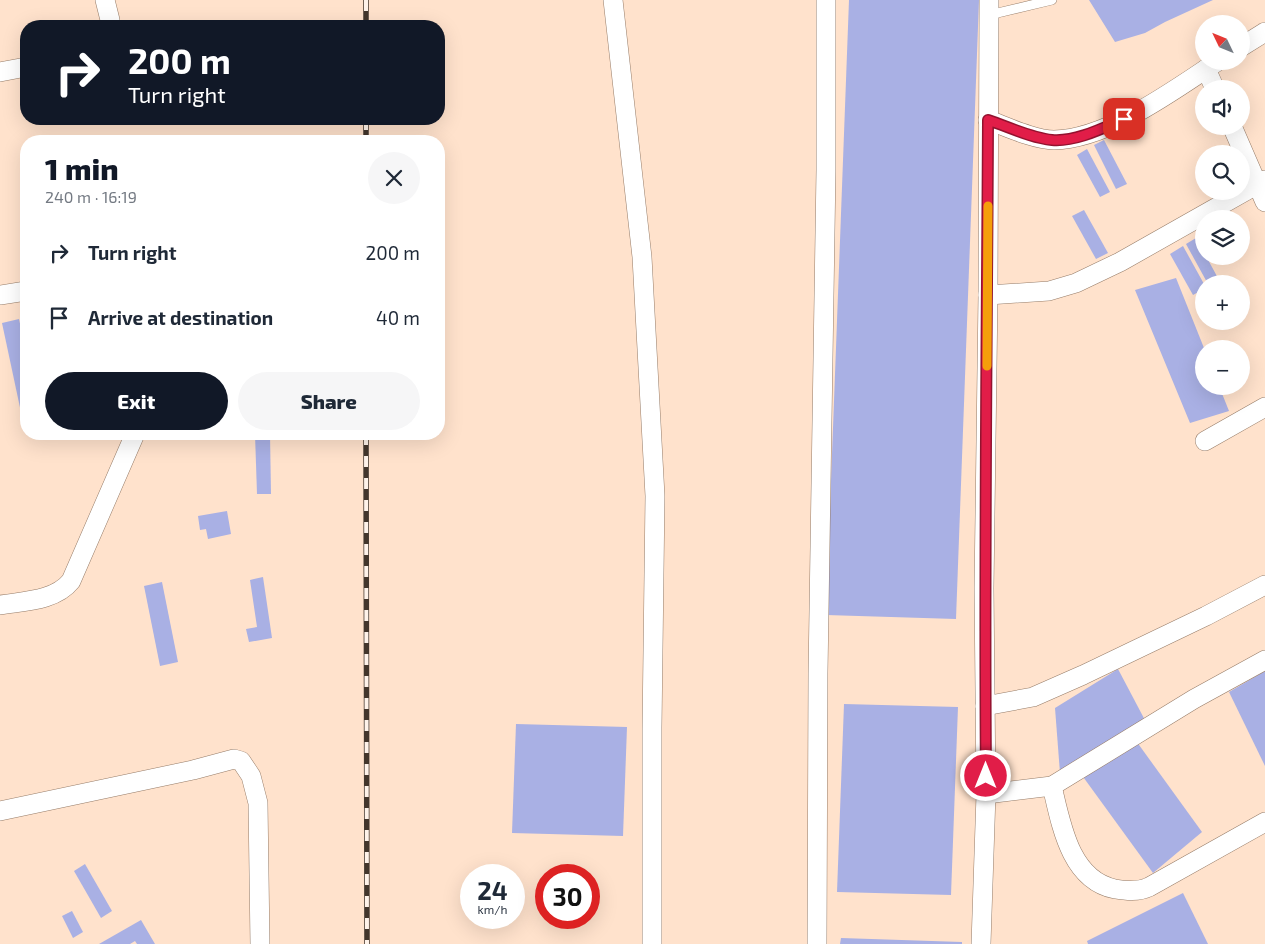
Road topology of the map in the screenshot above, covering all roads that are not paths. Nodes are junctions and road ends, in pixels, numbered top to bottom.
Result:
1 (106, 0) edge
2 (613, 0) edge
3 (826, 0) edge
4 (1052, 0) edge
5 (989, 8) edge
6 (110, 20) edge
7 (1265, 32) edge
8 (1250, 41) edge
9 (20, 68) edge
10 (1204, 70) edge
11 (0, 72) edge
12 (988, 120) junction
13 (1237, 135) edge
14 (1261, 182) edge
15 (1265, 202) edge
16 (20, 291) edge
17 (0, 295) edge
18 (988, 295) junction
19 (1265, 407) edge
20 (132, 440) edge
21 (1205, 441) dead end
22 (1265, 585) edge
23 (0, 605) edge
24 (1265, 660) edge
25 (985, 706) junction
26 (1052, 786) junction
27 (986, 794) junction
28 (0, 811) edge
29 (1265, 822) edge
30 (260, 944) edge
31 (652, 944) edge
32 (817, 944) edge
33 (981, 944) edge

1 - 6 street
2 - 31 street
3 - 32 street
4 - 5 lane
5 - 12 street
7 - 8 street
9 - 11 street
10 - 12 street
12 - 18 street
13 - 14 street
14 - 15 street
14 - 18 street
16 - 17 street
18 - 25 street
19 - 21 street
20 - 23 street
22 - 25 street
24 - 26 street
25 - 27 street
26 - 27 street
26 - 29 street
27 - 33 street
28 - 30 street

